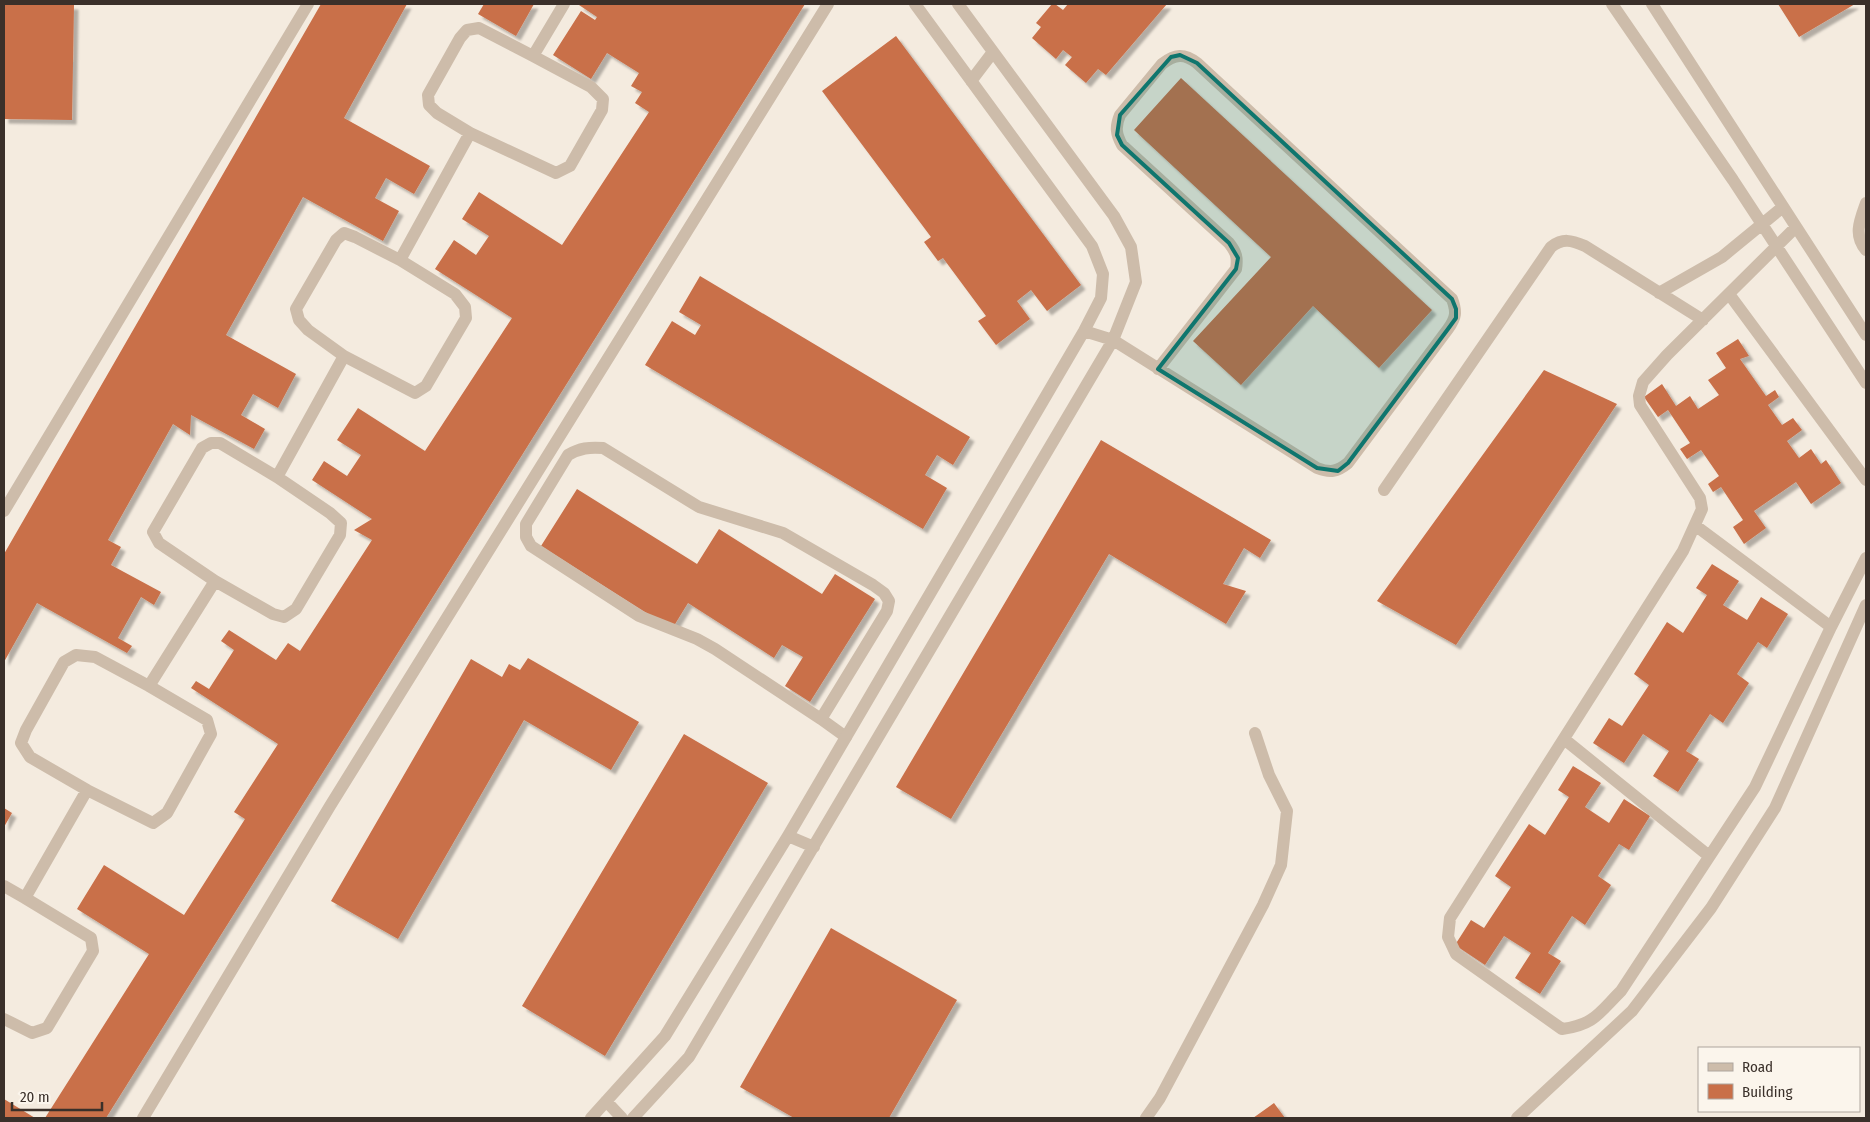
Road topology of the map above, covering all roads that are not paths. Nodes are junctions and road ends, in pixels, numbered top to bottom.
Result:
1 (308, 4) edge
2 (564, 4) edge
3 (828, 4) edge
4 (915, 4) edge
5 (958, 4) edge
6 (1612, 4) edge
7 (1652, 4) edge
8 (993, 52) junction
9 (532, 56) junction
10 (971, 81) junction
11 (470, 133) junction
12 (1866, 203) edge
13 (1784, 208) junction
14 (1762, 225) junction
15 (1796, 226) junction
16 (1776, 246) junction
17 (1866, 250) edge
18 (400, 260) junction
19 (1659, 293) junction
20 (1729, 294) junction
21 (1702, 320) junction
22 (1084, 331) junction
23 (1866, 335) edge
24 (1113, 340) junction
25 (344, 356) junction
26 (1158, 369) junction
27 (1866, 383) edge
28 (277, 477) junction
29 (1866, 480) edge
30 (1384, 490) dead end
31 (4, 510) edge
32 (1696, 526) junction
33 (1866, 558) edge
34 (215, 581) junction
35 (1866, 605) edge
36 (1831, 626) junction
37 (149, 686) junction
38 (821, 719) junction
39 (1255, 733) dead end
40 (846, 737) junction
41 (1564, 739) junction
42 (87, 790) junction
43 (788, 836) junction
44 (814, 847) junction
45 (1710, 856) junction
46 (4, 886) edge
47 (25, 898) junction
48 (4, 1020) edge
49 (606, 1101) junction
50 (143, 1118) edge
51 (591, 1118) edge
52 (622, 1118) edge
53 (633, 1118) edge
54 (1146, 1118) edge
55 (1517, 1118) edge

1 - 31 street
2 - 9 street
3 - 50 street
4 - 10 street
5 - 8 street
6 - 14 street
7 - 13 street
8 - 10 street
8 - 24 street
9 - 11 street
9 - 11 street
10 - 22 street
11 - 18 street
12 - 17 street
13 - 14 street
13 - 15 street
14 - 16 street
14 - 19 street
15 - 16 street
15 - 23 street
16 - 20 street
16 - 27 street
18 - 25 street
18 - 25 street
19 - 21 street
19 - 30 street
20 - 21 street
20 - 29 street
21 - 32 street
22 - 24 street
22 - 40 street
24 - 26 street
24 - 44 street
25 - 28 street
26 - 26 street
28 - 34 street
28 - 34 street
32 - 36 street
32 - 41 street
33 - 36 street
34 - 37 street
35 - 55 street
36 - 45 street
37 - 42 street
37 - 42 street
38 - 38 street
38 - 40 street
39 - 54 street
40 - 43 street
41 - 45 street
41 - 45 street
42 - 47 street
43 - 44 street
43 - 49 street
44 - 53 street
46 - 47 street
47 - 48 street
49 - 51 street
49 - 52 street

